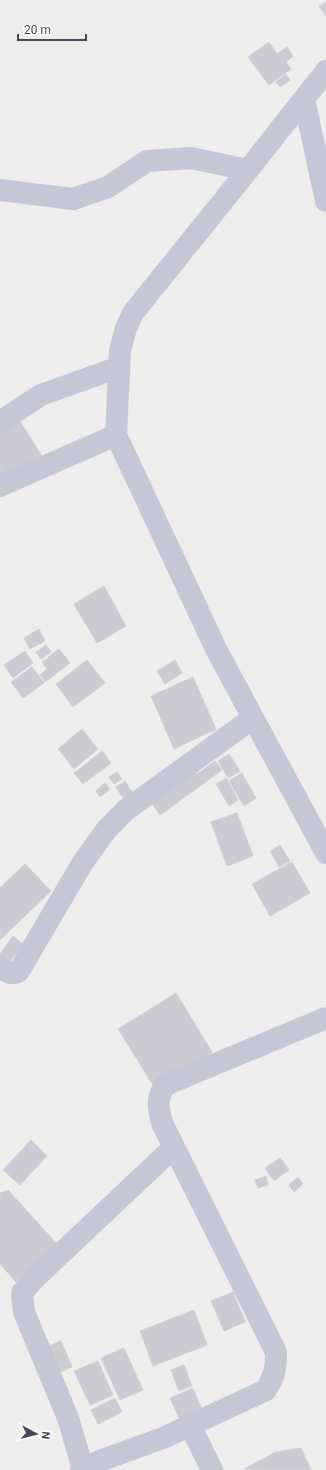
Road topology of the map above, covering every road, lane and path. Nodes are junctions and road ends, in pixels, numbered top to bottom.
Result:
1 (326, 71) edge
2 (304, 99) junction
3 (248, 170) junction
4 (4, 188) edge
5 (326, 201) edge
6 (119, 367) junction
7 (0, 422) edge
8 (116, 435) junction
9 (0, 486) edge
10 (253, 718) junction
11 (326, 853) edge
12 (0, 967) edge
13 (326, 1018) edge
14 (174, 1147) junction
15 (190, 1426) junction
16 (82, 1470) edge
17 (212, 1470) edge

1 - 2 street
2 - 3 street
2 - 5 street
3 - 4 street
3 - 6 street
6 - 7 street
6 - 8 street
8 - 9 street
8 - 10 street
10 - 11 street
10 - 12 street
13 - 14 street
14 - 15 street
14 - 16 street
15 - 16 street
15 - 17 street

